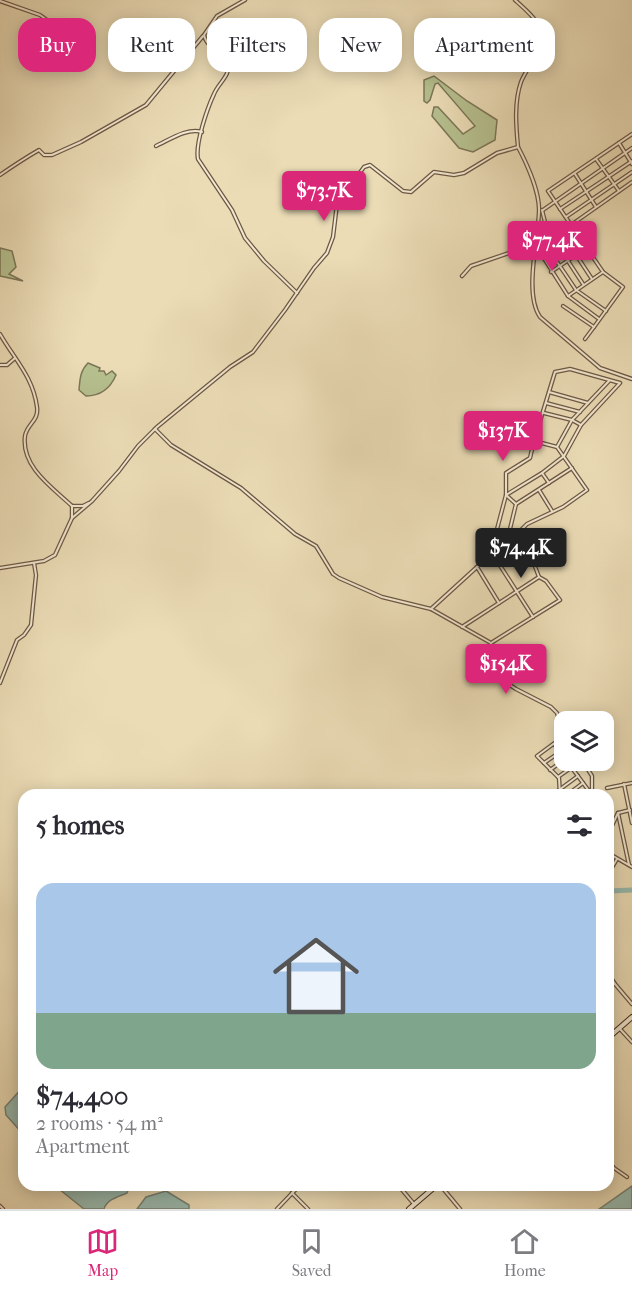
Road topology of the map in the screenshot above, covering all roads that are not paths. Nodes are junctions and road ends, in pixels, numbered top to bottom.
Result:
1 (245, 0) edge
2 (515, 0) edge
3 (0, 2) edge
4 (44, 18) edge
5 (204, 35) junction
6 (202, 132) junction
7 (632, 134) edge
8 (619, 143) junction
9 (156, 146) dead end
10 (518, 147) junction
11 (632, 147) edge
12 (625, 152) junction
13 (596, 159) junction
14 (632, 162) edge
15 (602, 168) junction
16 (632, 172) edge
17 (574, 173) junction
18 (0, 175) edge
19 (608, 176) junction
20 (632, 182) edge
21 (581, 183) junction
22 (614, 184) junction
23 (619, 191) junction
24 (586, 192) junction
25 (592, 200) junction
26 (555, 201) junction
27 (596, 207) junction
28 (560, 209) junction
29 (541, 210) junction
30 (566, 217) junction
31 (571, 225) junction
32 (561, 232) junction
33 (553, 238) junction
34 (535, 244) junction
35 (545, 244) junction
36 (538, 249) junction
37 (576, 255) junction
38 (568, 260) junction
39 (560, 266) junction
40 (551, 272) junction
41 (603, 272) junction
42 (462, 276) dead end
43 (592, 279) junction
44 (584, 284) junction
45 (576, 290) junction
46 (297, 293) junction
47 (568, 296) junction
48 (563, 306) dead end
49 (606, 311) junction
50 (600, 320) junction
51 (594, 327) junction
52 (0, 334) edge
53 (585, 339) dead end
54 (15, 358) junction
55 (0, 365) edge
56 (626, 377) junction
57 (632, 379) edge
58 (610, 380) junction
59 (620, 383) junction
60 (549, 392) junction
61 (546, 403) junction
62 (588, 403) junction
63 (580, 412) junction
64 (543, 413) junction
65 (572, 420) junction
66 (581, 425) junction
67 (155, 429) junction
68 (534, 441) junction
69 (557, 447) junction
70 (564, 456) junction
71 (572, 468) junction
72 (542, 473) junction
73 (549, 483) junction
74 (539, 489) junction
75 (506, 495) junction
76 (92, 501) junction
77 (516, 504) junction
78 (72, 506) junction
79 (552, 511) junction
80 (72, 518) junction
81 (521, 530) junction
82 (509, 533) junction
83 (496, 536) junction
84 (527, 547) junction
85 (491, 552) junction
86 (494, 556) junction
87 (34, 563) junction
88 (477, 567) junction
89 (0, 568) edge
90 (539, 577) junction
91 (517, 591) junction
92 (499, 603) junction
93 (430, 609) junction
94 (533, 616) junction
95 (462, 627) junction
96 (491, 643) junction
97 (0, 683) edge
98 (555, 711) edge
99 (554, 744) edge
100 (554, 756) edge
101 (544, 763) junction
102 (554, 767) edge
103 (550, 770) junction
104 (567, 771) edge
105 (574, 771) edge
106 (589, 771) edge
107 (578, 776) junction
108 (558, 777) junction
109 (583, 783) junction
110 (632, 783) edge
111 (624, 784) junction
112 (607, 788) dead end
113 (559, 789) edge
114 (560, 789) edge
115 (575, 789) edge
116 (588, 789) edge
117 (592, 789) edge
118 (630, 810) junction
119 (618, 813) junction
120 (614, 821) edge
121 (632, 823) edge
122 (614, 857) edge
123 (617, 859) junction
124 (614, 864) edge
125 (630, 866) edge
126 (615, 984) edge
127 (632, 1004) edge
128 (632, 1017) edge
129 (619, 1028) junction
130 (614, 1033) edge
131 (632, 1042) edge
132 (614, 1168) edge
133 (627, 1177) dead end
134 (403, 1191) edge
135 (431, 1191) edge
136 (444, 1191) edge
137 (293, 1192) joint
138 (414, 1204) junction
139 (0, 1206) edge
140 (3, 1209) edge
141 (277, 1209) edge
142 (308, 1209) edge
143 (409, 1209) edge
144 (460, 1209) edge

1 - 5 street
2 - 10 street
3 - 4 street
5 - 6 street
5 - 18 street
6 - 9 street
6 - 46 street
7 - 8 street
8 - 12 street
8 - 13 street
10 - 29 street
10 - 46 street
11 - 12 street
12 - 14 street
12 - 15 street
13 - 15 street
13 - 17 street
14 - 19 street
15 - 19 street
15 - 21 street
16 - 22 street
17 - 21 street
17 - 26 street
19 - 22 street
19 - 24 street
20 - 23 street
21 - 24 street
21 - 26 street
22 - 23 street
22 - 25 street
23 - 27 street
24 - 25 street
24 - 28 street
25 - 27 street
25 - 30 street
26 - 28 street
26 - 29 street
27 - 31 street
28 - 30 street
29 - 34 street
29 - 36 street
30 - 31 street
31 - 32 street
31 - 41 street
32 - 33 street
32 - 37 street
33 - 35 street
33 - 38 street
34 - 42 street
34 - 56 street
35 - 36 street
35 - 39 street
36 - 40 street
37 - 38 street
37 - 43 street
38 - 39 street
38 - 44 street
39 - 40 street
39 - 45 street
40 - 47 street
41 - 43 street
41 - 49 street
43 - 44 street
44 - 45 street
45 - 47 street
45 - 49 street
46 - 67 street
47 - 50 street
48 - 51 street
49 - 50 street
50 - 51 street
51 - 53 street
52 - 54 street
54 - 55 street
54 - 78 street
56 - 57 street
56 - 59 street
58 - 59 street
58 - 60 street
58 - 62 street
59 - 66 street
60 - 61 street
60 - 62 street
61 - 63 street
61 - 64 street
62 - 63 street
63 - 65 street
64 - 65 street
64 - 68 street
65 - 66 street
65 - 69 street
66 - 70 street
67 - 76 street
67 - 93 street
68 - 69 street
68 - 75 street
69 - 70 street
70 - 71 street
70 - 72 street
71 - 73 street
71 - 79 street
72 - 73 street
72 - 75 street
73 - 74 street
74 - 77 street
74 - 79 street
75 - 77 street
75 - 83 street
76 - 78 street
76 - 80 street
77 - 82 street
78 - 80 street
79 - 81 street
80 - 87 street
81 - 82 street
81 - 84 street
82 - 83 street
83 - 85 street
84 - 86 street
84 - 90 street
85 - 86 street
85 - 88 street
86 - 91 street
87 - 89 street
87 - 97 street
88 - 92 street
88 - 93 street
90 - 91 street
90 - 94 street
91 - 92 street
91 - 94 street
92 - 95 street
93 - 95 street
94 - 96 street
95 - 96 street
96 - 98 street
99 - 101 street
100 - 101 street
101 - 103 street
102 - 103 street
103 - 108 street
104 - 108 street
105 - 107 street
106 - 117 street
107 - 109 street
107 - 114 street
108 - 113 street
109 - 115 street
109 - 116 street
110 - 111 street
111 - 112 street
111 - 118 street
118 - 119 street
118 - 121 street
119 - 120 street
119 - 125 street
122 - 123 street
123 - 124 street
123 - 125 street
126 - 127 street
128 - 129 main road
129 - 130 main road
129 - 131 street
132 - 133 street
134 - 138 street
135 - 138 main road
136 - 144 street
137 - 141 street
137 - 142 street
138 - 143 main road
139 - 140 street

